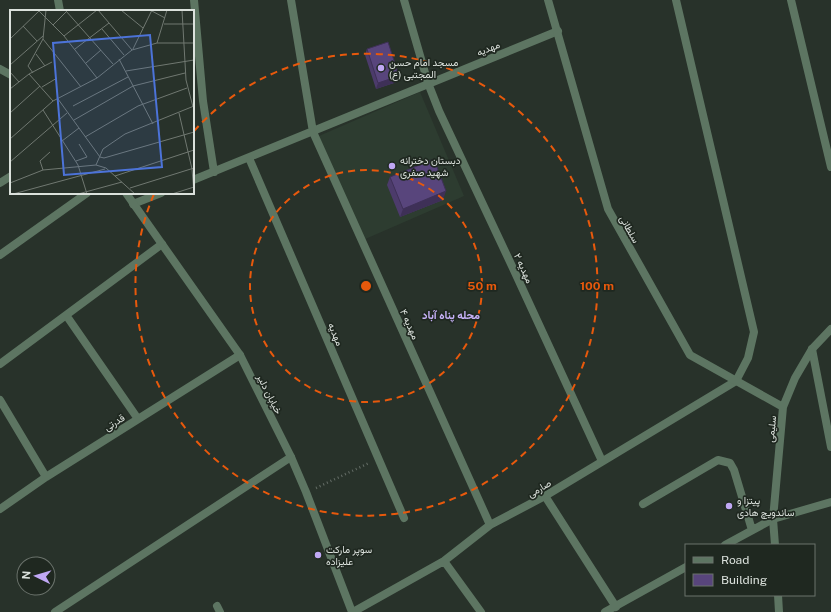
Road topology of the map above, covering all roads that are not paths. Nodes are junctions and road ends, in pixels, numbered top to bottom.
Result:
1 (58, 0) edge
2 (194, 0) edge
3 (291, 0) edge
4 (404, 0) edge
5 (548, 0) edge
6 (676, 0) edge
7 (791, 0) edge
8 (60, 10) edge
9 (558, 31) junction
10 (0, 69) edge
11 (10, 75) edge
12 (428, 83) junction
13 (313, 132) junction
14 (249, 158) junction
15 (831, 167) edge
16 (214, 172) junction
17 (10, 177) edge
18 (194, 180) edge
19 (0, 184) edge
20 (87, 194) edge
21 (127, 194) edge
22 (159, 194) edge
23 (134, 204) junction
24 (162, 244) junction
25 (0, 255) edge
26 (66, 315) junction
27 (831, 329) edge
28 (812, 349) junction
29 (240, 355) junction
30 (0, 364) edge
31 (736, 381) junction
32 (0, 400) edge
33 (783, 406) junction
34 (138, 419) junction
35 (831, 447) edge
36 (291, 457) junction
37 (602, 461) junction
38 (46, 477) junction
39 (545, 496) junction
40 (831, 502) edge
41 (643, 504) dead end
42 (0, 509) edge
43 (404, 518) dead end
44 (773, 519) junction
45 (490, 525) junction
46 (752, 530) junction
47 (727, 544) edge
48 (775, 544) edge
49 (444, 561) junction
50 (685, 568) edge
51 (778, 596) edge
52 (616, 607) junction
53 (55, 612) edge
54 (353, 612) edge
55 (481, 612) edge
56 (605, 612) edge
57 (779, 612) edge

1 - 8 street
2 - 16 street
3 - 13 street, مهدیه ۴
4 - 12 street, مهدیه ۲
5 - 9 street, سلطانی
6 - 31 street
7 - 15 street
9 - 12 street, مهدیه
9 - 31 street, سلطانی
10 - 11 street
12 - 13 street, مهدیه
12 - 37 street, مهدیه ۲
13 - 14 street, مهدیه
13 - 45 street, مهدیه ۴
14 - 16 street, مهدیه
14 - 43 street, مهدیه
16 - 18 street, مهدیه
17 - 19 street
20 - 25 street
21 - 23 street, خیابان دلیر
22 - 23 street
23 - 24 street, خیابان دلیر
24 - 26 street
24 - 29 street, خیابان دلیر
26 - 30 street
26 - 34 street
27 - 28 street, سلیمی
28 - 33 street, سلیمی
28 - 35 street
29 - 34 street, قدرتی
29 - 36 street, خیابان دلیر
31 - 33 street, سلطانی
31 - 37 street, صارمی
32 - 38 street
33 - 44 street, سلیمی
34 - 38 street, قدرتی
36 - 53 street
36 - 54 street, خیابان دلیر
37 - 39 street, صارمی
38 - 42 street, قدرتی
39 - 45 street, صارمی
39 - 52 street
40 - 44 street
41 - 46 street
44 - 46 street
44 - 48 street, سلیمی
45 - 49 street, صارمی
46 - 47 street
49 - 54 street, صارمی
49 - 55 street
50 - 52 street
51 - 57 street
52 - 56 street

